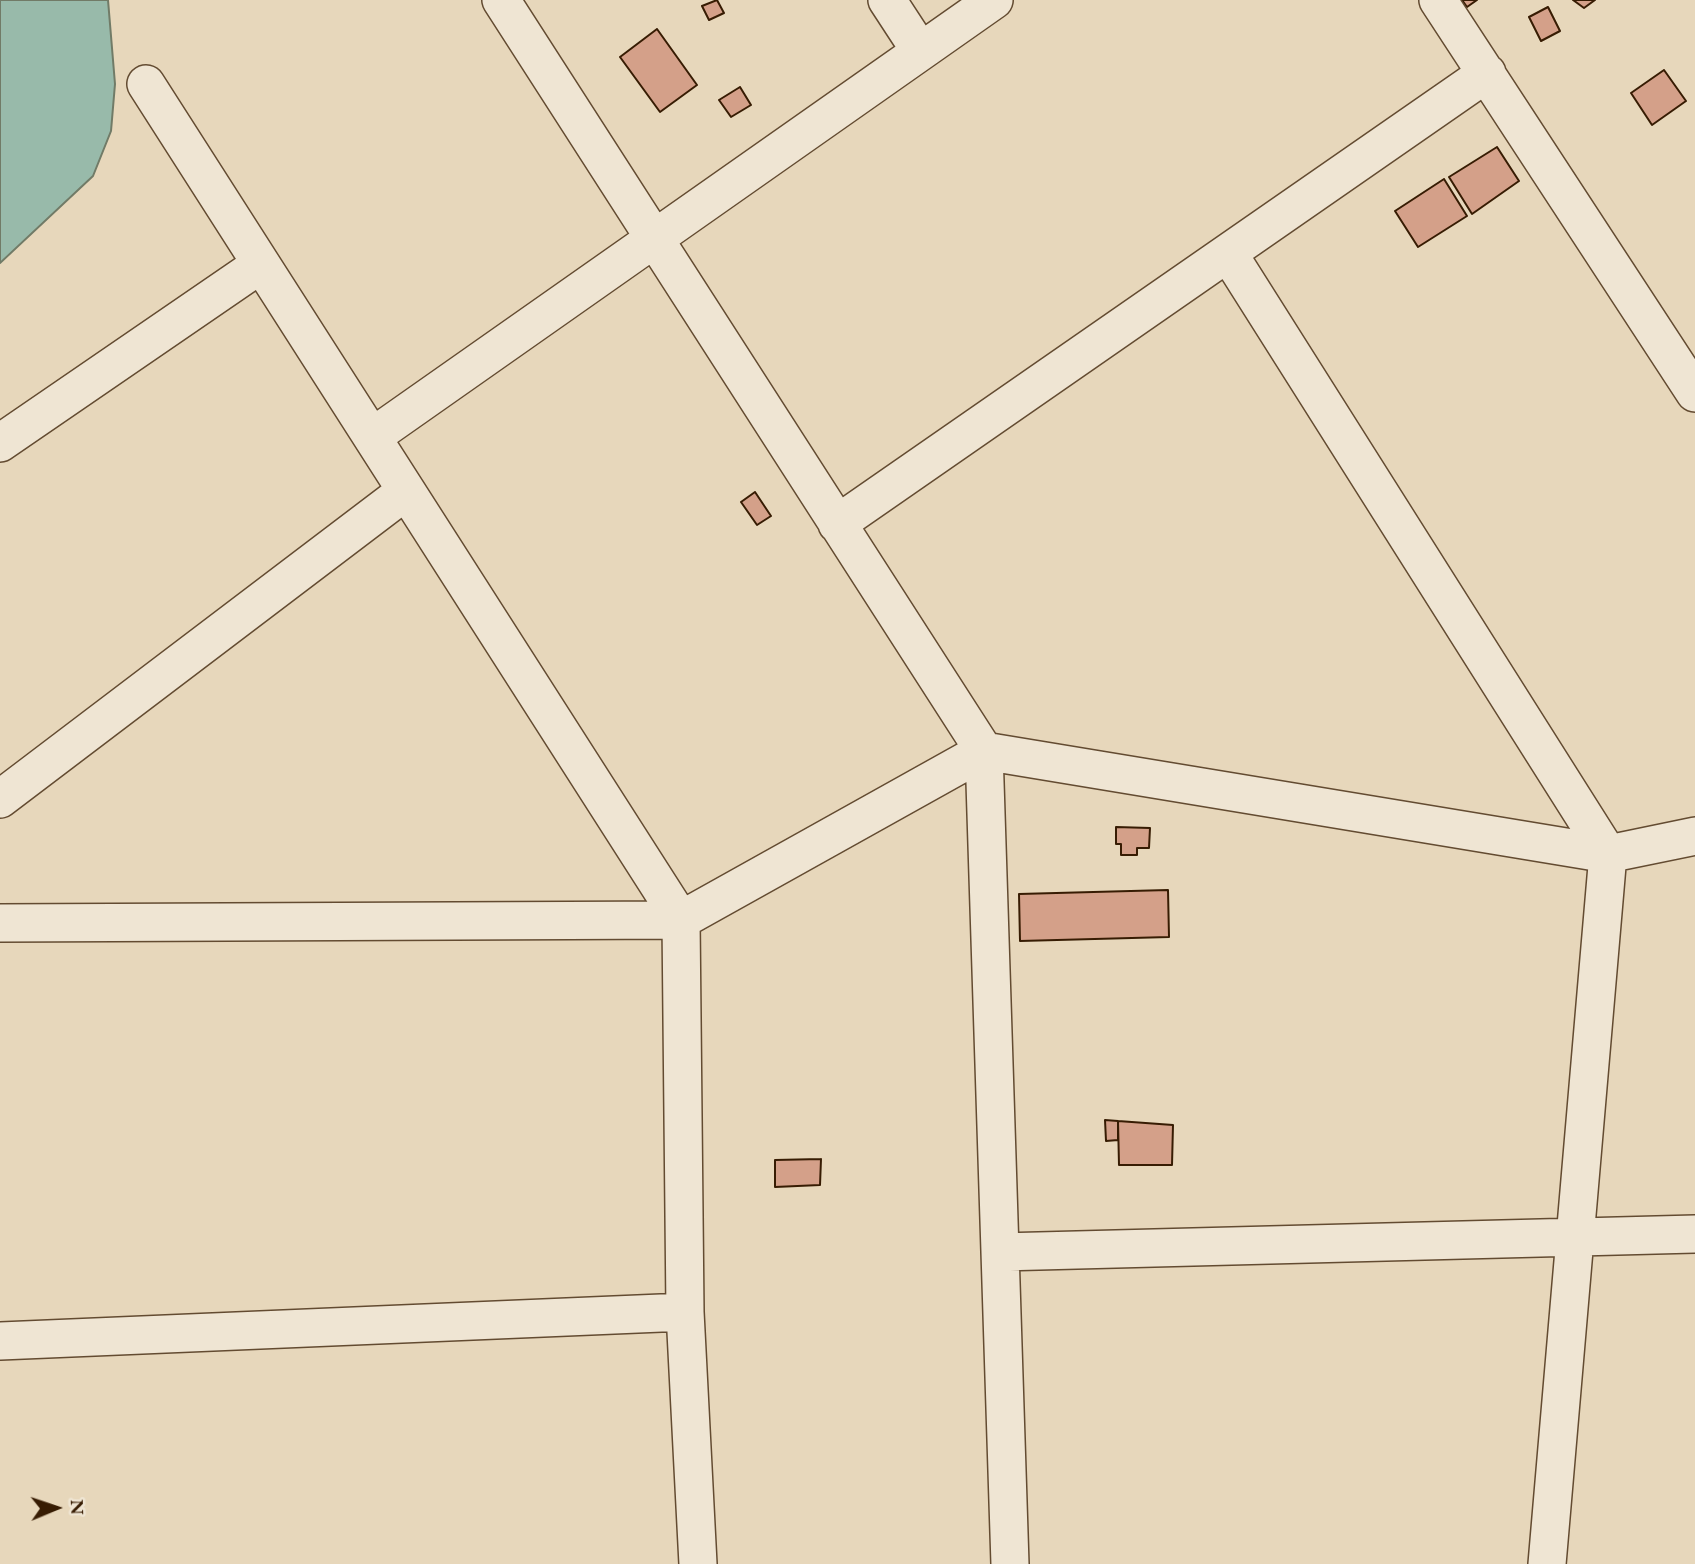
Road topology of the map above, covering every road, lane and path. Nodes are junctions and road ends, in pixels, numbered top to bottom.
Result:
1 (501, 0) edge
2 (887, 0) edge
3 (994, 0) edge
4 (1438, 0) edge
5 (919, 49) junction
6 (1486, 73) junction
7 (146, 84) dead end
8 (652, 239) junction
9 (1228, 253) junction
10 (261, 264) junction
11 (1695, 393) edge
12 (372, 437) junction
13 (0, 443) edge
14 (406, 491) junction
15 (837, 524) junction
16 (984, 751) junction
17 (0, 799) edge
18 (1695, 836) edge
19 (1608, 854) junction
20 (681, 920) junction
21 (0, 923) edge
22 (1695, 1234) edge
23 (1575, 1237) junction
24 (1000, 1252) junction
25 (685, 1312) junction
26 (0, 1340) edge
27 (698, 1564) edge
28 (1010, 1564) edge
29 (1547, 1564) edge

1 - 8 street
2 - 5 street
3 - 5 street
4 - 6 street
5 - 8 street
6 - 9 street
6 - 11 street
7 - 10 street
8 - 12 street
8 - 15 street
9 - 15 street
9 - 19 street
10 - 12 street
10 - 13 street
12 - 14 street
14 - 17 street
14 - 20 street
15 - 16 street
16 - 19 street
16 - 20 street
16 - 24 street
18 - 19 street
19 - 23 street
20 - 21 street
20 - 25 street
22 - 23 street
23 - 24 street
23 - 29 street
24 - 28 street
25 - 26 street
25 - 27 street

